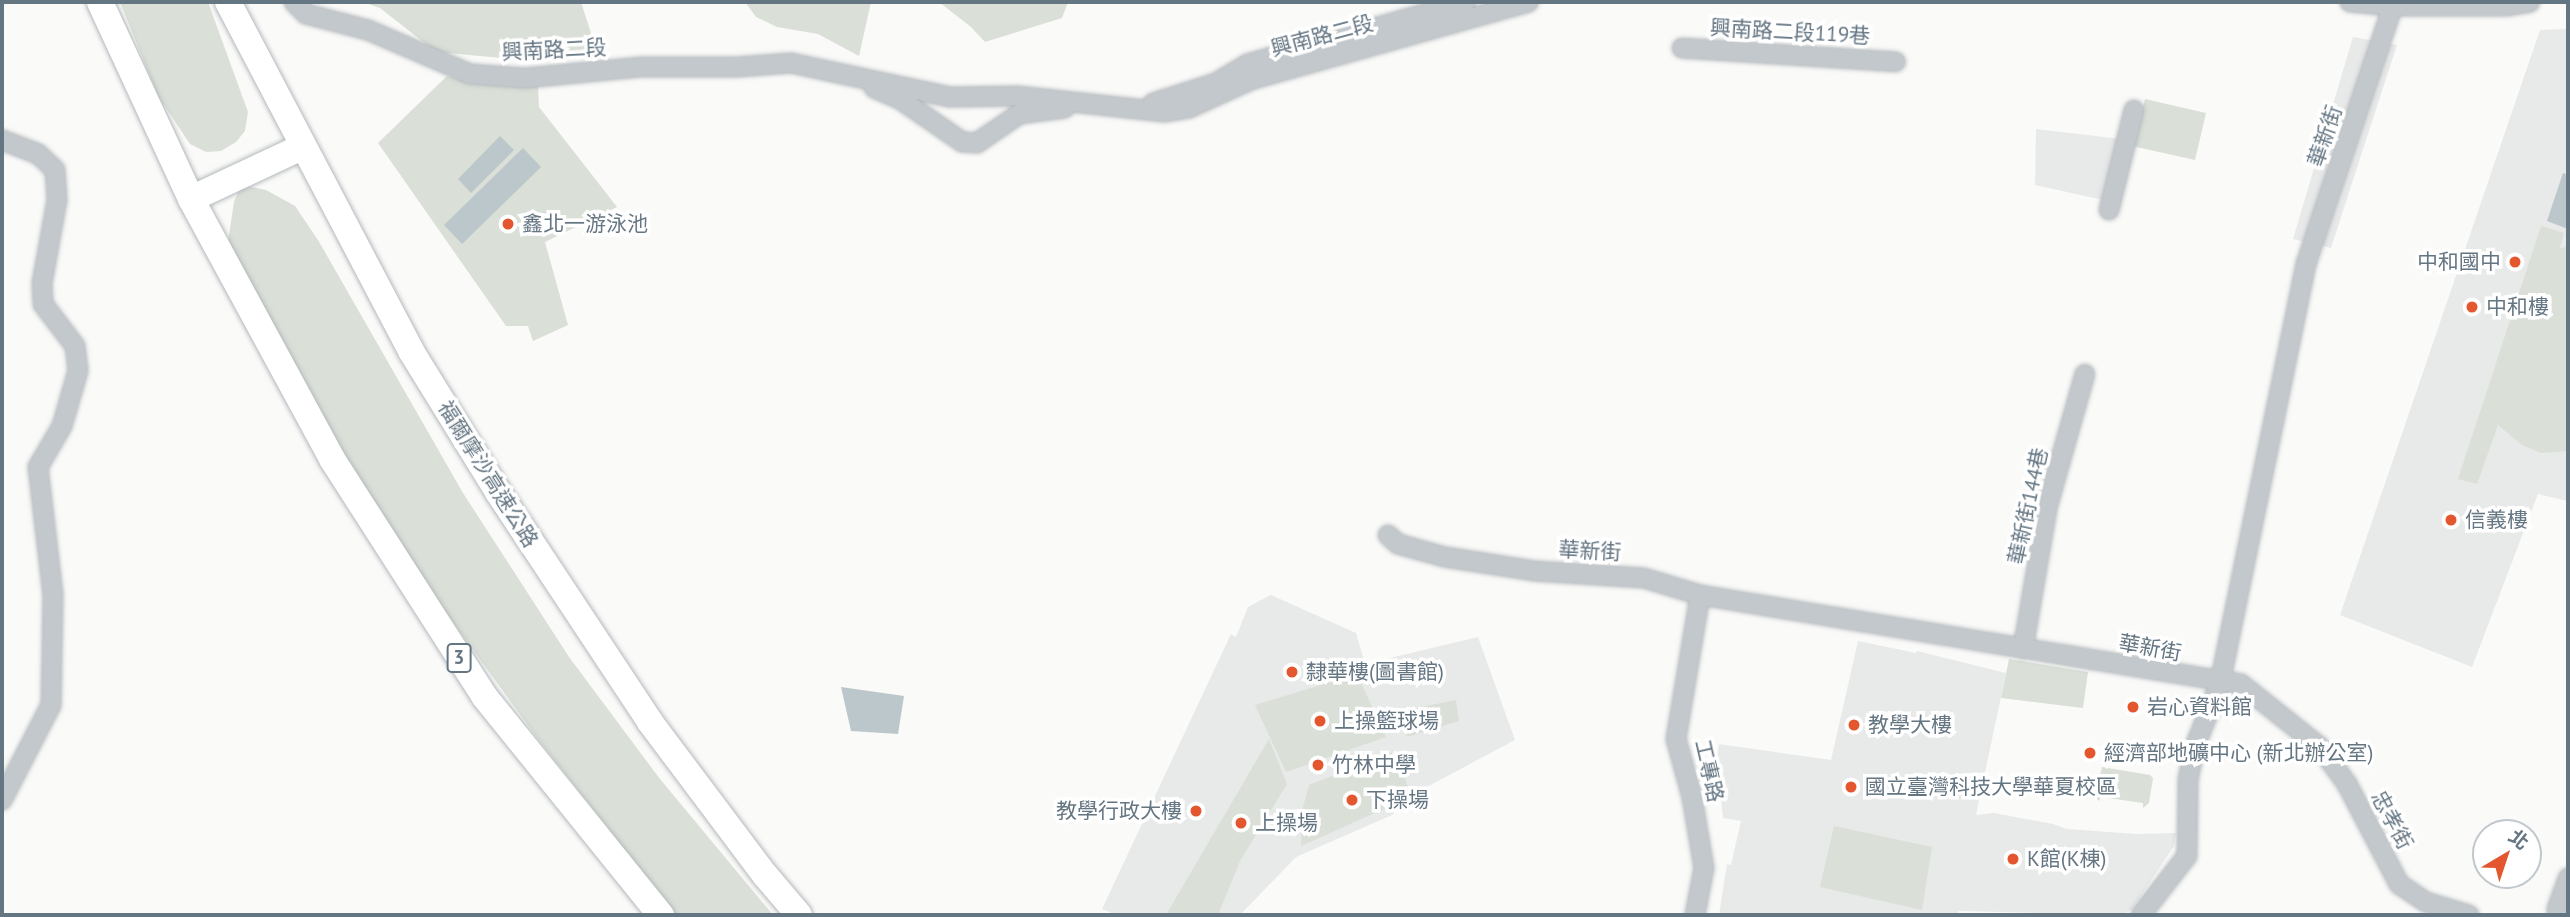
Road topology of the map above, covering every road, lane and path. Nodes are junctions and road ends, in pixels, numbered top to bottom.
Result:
1 (293, 2) edge
2 (1465, 2) edge
3 (1528, 2) edge
4 (2350, 2) edge
5 (2530, 2) edge
6 (101, 4) edge
7 (230, 6) edge
8 (2393, 6) junction
9 (1682, 48) dead end
10 (1896, 62) dead end
11 (832, 70) junction
12 (1101, 105) junction
13 (1131, 107) junction
14 (2134, 110) dead end
15 (2, 140) edge
16 (302, 147) junction
17 (191, 199) junction
18 (2109, 210) dead end
19 (2085, 374) dead end
20 (1388, 535) dead end
21 (1700, 595) junction
22 (2023, 649) junction
23 (2220, 683) junction
24 (2, 800) edge
25 (2568, 878) edge
26 (2556, 910) edge
27 (661, 915) edge
28 (799, 915) edge
29 (1695, 915) edge
30 (2141, 915) edge
31 (2469, 915) edge

1 - 11 street, 興南路二段
2 - 13 street, 興南路二段
3 - 13 street, 興南路二段
4 - 8 street
5 - 8 street
6 - 17 highway, 3
7 - 16 highway, 福爾摩沙高速公路
8 - 23 street, 華新街
9 - 10 street, 興南路二段119巷
11 - 12 street, 興南路二段
11 - 12 street, 興南路二段
12 - 13 street, 興南路二段
14 - 18 street
15 - 24 street
16 - 17 highway
16 - 28 highway, 福爾摩沙高速公路
17 - 27 highway, 3
19 - 22 street, 華新街144巷
20 - 21 street, 華新街
21 - 22 street, 華新街
21 - 29 street, 工專路
22 - 23 street, 華新街
23 - 30 street
23 - 31 street, 忠孝街
25 - 26 street

